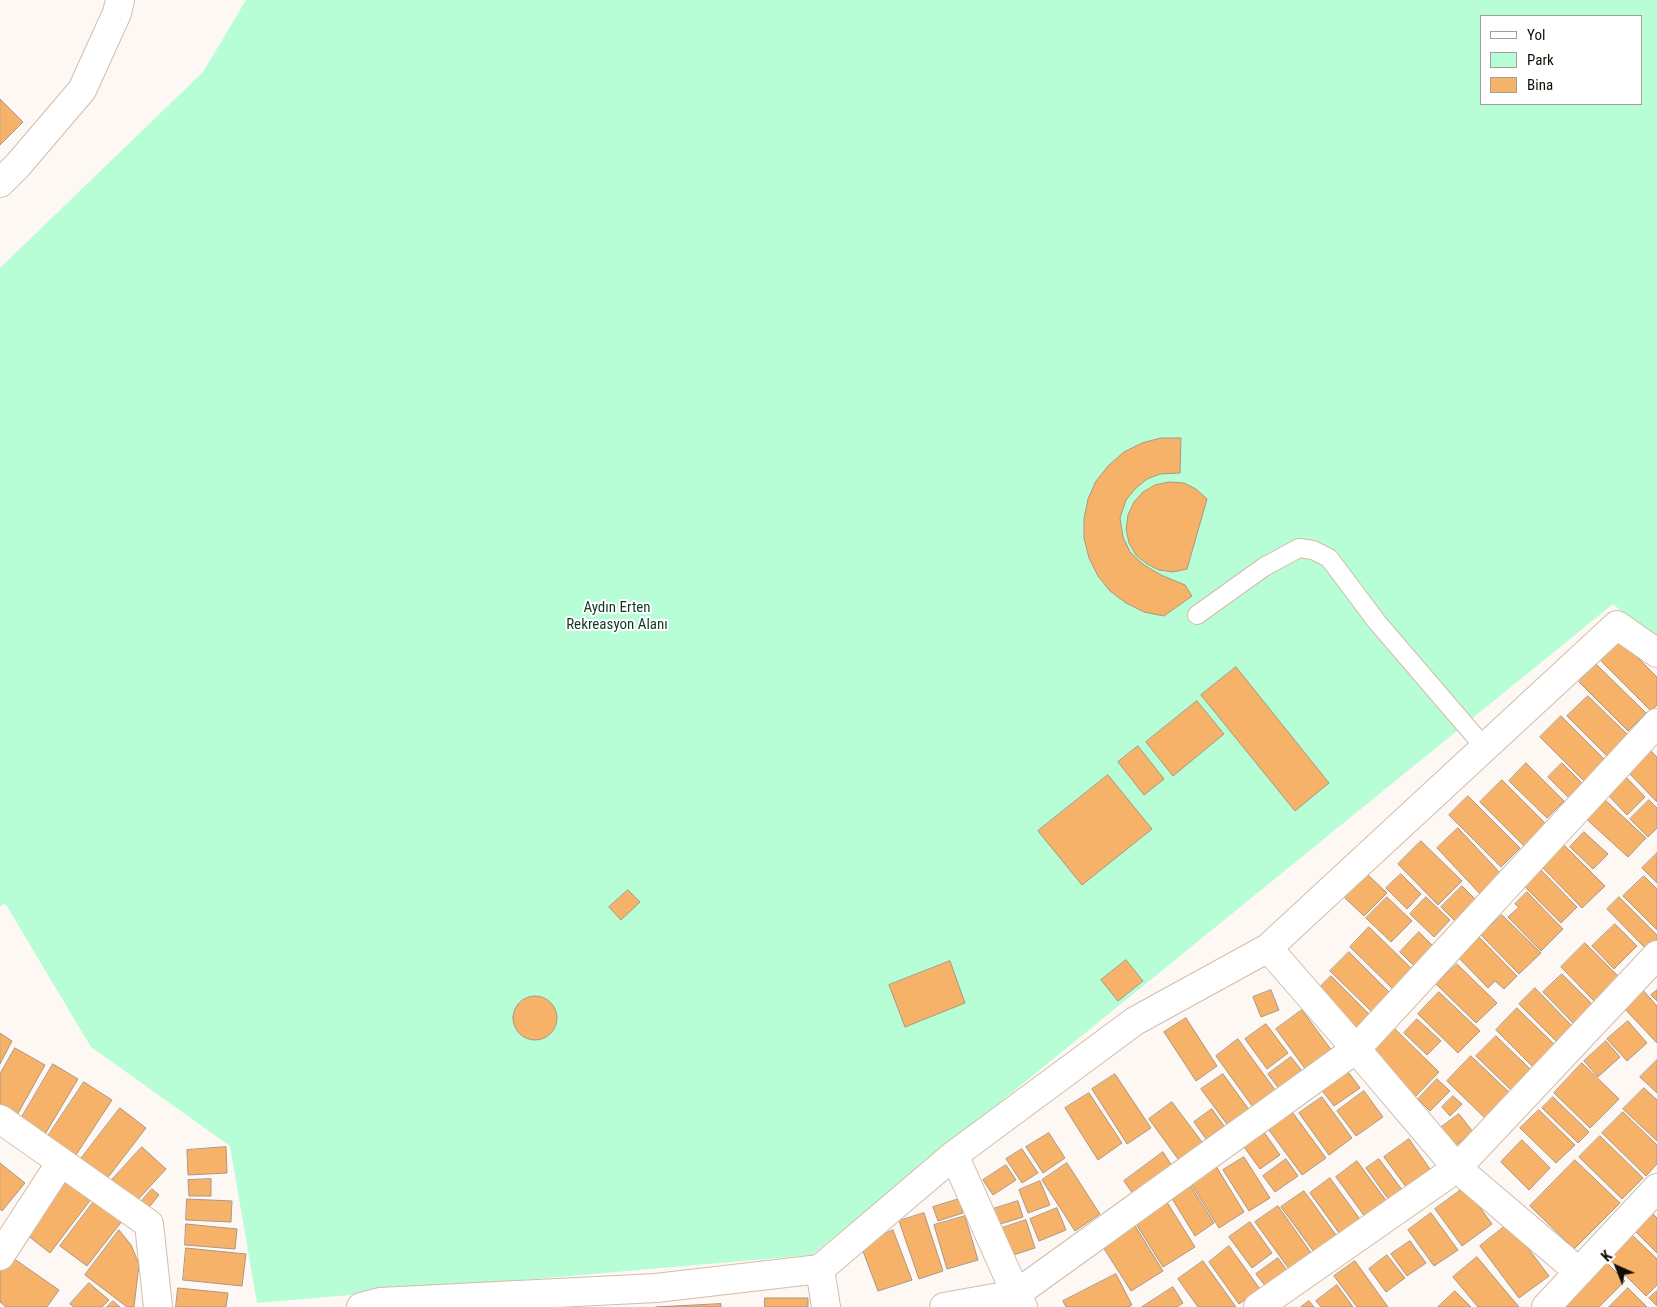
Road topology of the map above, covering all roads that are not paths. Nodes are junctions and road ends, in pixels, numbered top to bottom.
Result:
1 (120, 0) edge
2 (0, 183) edge
3 (1197, 615) dead end
4 (1657, 653) edge
5 (1657, 723) edge
6 (1485, 748) junction
7 (1268, 948) junction
8 (1657, 955) edge
9 (1356, 1049) junction
10 (0, 1118) edge
11 (954, 1155) junction
12 (61, 1162) junction
13 (1457, 1168) junction
14 (1657, 1188) edge
15 (0, 1256) edge
16 (820, 1269) junction
17 (1579, 1272) junction
18 (634, 1298) edge
19 (1019, 1301) edge
20 (158, 1307) edge
21 (361, 1307) edge
22 (826, 1307) edge
23 (944, 1307) edge
24 (1258, 1307) edge
25 (1546, 1307) edge

1 - 2 street
3 - 6 lane
4 - 6 street
5 - 9 street
6 - 7 street
7 - 9 street
7 - 11 street
8 - 13 street
9 - 13 street
9 - 19 street
10 - 12 street
11 - 16 street
11 - 19 street
12 - 15 street
12 - 20 street
13 - 17 street
13 - 24 street
14 - 17 street
16 - 18 street
16 - 22 street
17 - 25 street
18 - 21 street
19 - 23 street

